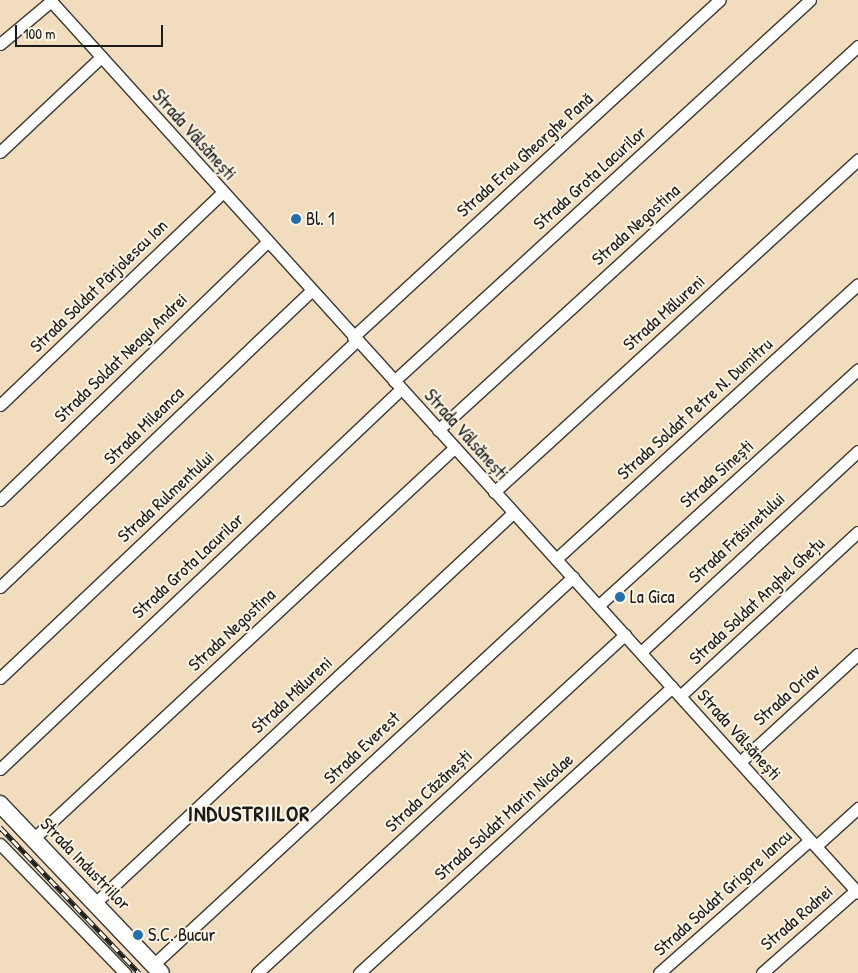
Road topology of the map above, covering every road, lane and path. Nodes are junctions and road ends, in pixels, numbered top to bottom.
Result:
1 (720, 0) edge
2 (810, 0) edge
3 (51, 1) edge
4 (0, 44) edge
5 (858, 46) edge
6 (101, 57) junction
7 (0, 152) edge
8 (858, 160) edge
9 (222, 193) junction
10 (267, 242) junction
11 (858, 284) edge
12 (311, 291) junction
13 (354, 339) junction
14 (858, 369) edge
15 (397, 386) junction
16 (0, 405) edge
17 (438, 430) junction
18 (454, 448) junction
19 (858, 451) edge
20 (494, 492) junction
21 (0, 500) edge
22 (513, 512) junction
23 (858, 532) edge
24 (556, 559) junction
25 (572, 577) junction
26 (0, 587) edge
27 (599, 606) junction
28 (625, 635) junction
29 (641, 652) junction
30 (858, 654) edge
31 (0, 678) edge
32 (676, 691) junction
33 (740, 762) junction
34 (0, 769) edge
35 (0, 804) edge
36 (858, 808) edge
37 (33, 839) junction
38 (813, 843) junction
39 (0, 844) edge
40 (857, 891) edge
41 (94, 903) junction
42 (157, 969) edge
43 (125, 973) edge
44 (257, 973) edge
45 (359, 973) edge
46 (659, 973) edge
47 (762, 973) edge

1 - 13 street, Strada Erou Gheorghe Pană
2 - 15 street, Strada Grota Lacurilor
3 - 4 street
3 - 6 street, Strada Vâlsănești
5 - 17 street, Strada Negostina
6 - 7 street
6 - 9 street, Strada Vâlsănești
8 - 20 street, Strada Mălureni
9 - 10 street, Strada Vâlsănești
9 - 16 street, Strada Soldat Pârjolescu Ion
10 - 12 street, Strada Vâlsănești
10 - 21 street, Strada Soldat Neagu Andrei
11 - 24 street, Strada Soldat Petre N. Dumitru
12 - 13 street, Strada Vâlsănești
12 - 26 street, Strada Mileanca
13 - 15 street, Strada Vâlsănești
13 - 31 street, Strada Rulmentului
14 - 27 street, Strada Sinești
15 - 17 street, Strada Vâlsănești
15 - 34 street, Strada Grota Lacurilor
17 - 18 street, Strada Vâlsănești
18 - 20 street, Strada Vâlsănești
18 - 37 street, Strada Negostina
19 - 29 street, Strada Frăsinetului
20 - 22 street, Strada Vâlsănești
22 - 24 street, Strada Vâlsănești
22 - 41 street, Strada Mălureni
23 - 32 street, Strada Soldat Anghel Ghețu
24 - 25 street, Strada Vâlsănești
25 - 27 street, Strada Vâlsănești
25 - 42 street, Strada Everest
27 - 28 street, Strada Vâlsănești
28 - 29 street, Strada Vâlsănești
28 - 44 street, Strada Căzănești
29 - 32 street, Strada Vâlsănești
30 - 33 street, Strada Oriav
32 - 33 street, Strada Vâlsănești
32 - 45 street, Strada Soldat Marin Nicolae
33 - 38 street, Strada Vâlsănești
35 - 37 main road, Strada Industriilor
36 - 38 street, Strada Soldat Grigore Iancu
37 - 41 main road, Strada Industriilor
38 - 40 street, Strada Vâlsănești
38 - 46 street, Strada Soldat Grigore Iancu
39 - 43 street
40 - 47 street, Strada Rodnei
41 - 42 main road, Strada Industriilor

